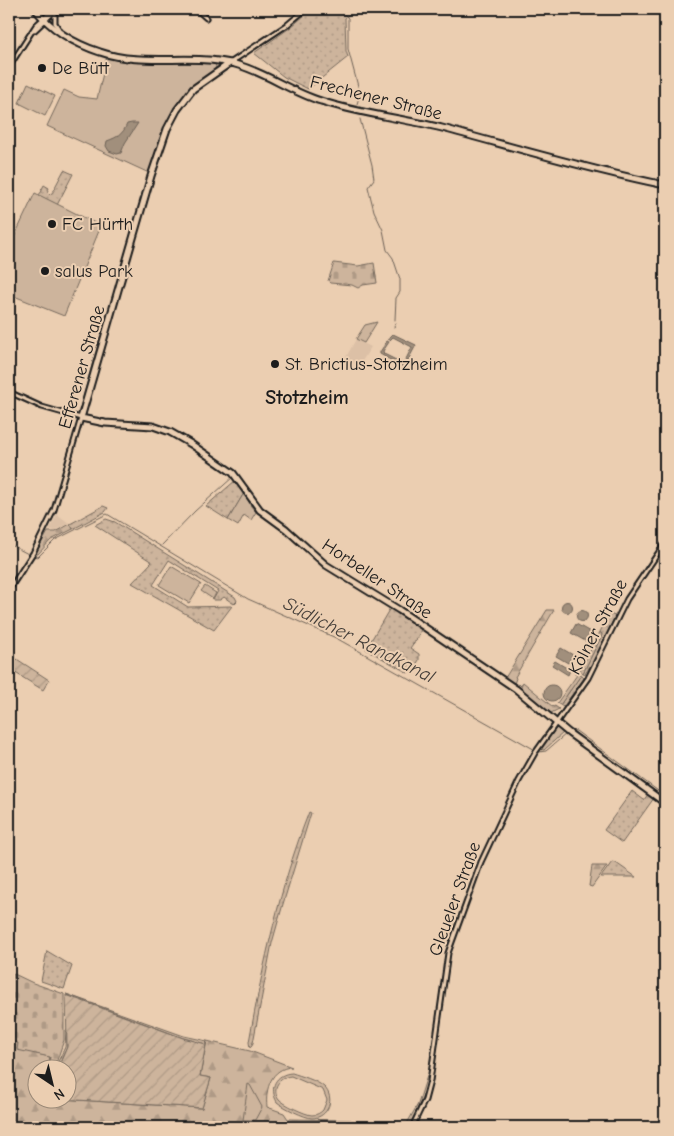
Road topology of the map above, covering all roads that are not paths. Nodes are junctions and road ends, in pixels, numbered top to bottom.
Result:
1 (35, 9) edge
2 (196, 9) edge
3 (306, 9) edge
4 (55, 10) edge
5 (206, 18) dead end
6 (44, 19) junction
7 (62, 33) junction
8 (241, 55) junction
9 (213, 61) junction
10 (230, 63) junction
11 (243, 66) junction
12 (9, 67) edge
13 (216, 72) junction
14 (665, 185) edge
15 (9, 392) edge
16 (81, 418) junction
17 (665, 543) edge
18 (9, 590) edge
19 (555, 723) junction
20 (665, 803) edge
21 (412, 1127) edge

1 - 6 main road, Frechener Straße
2 - 5 street
3 - 8 street, Efferener Straße
4 - 6 street
4 - 7 street
6 - 7 main road, Frechener Straße
6 - 12 street
7 - 9 main road, Frechener Straße
8 - 10 street, Efferener Straße
8 - 11 street
9 - 10 main road, Frechener Straße
9 - 13 main road
10 - 11 main road, Frechener Straße
10 - 13 main road, Efferener Straße
11 - 14 main road, Frechener Straße
13 - 16 main road, Efferener Straße
15 - 16 street, Horbeller Straße
16 - 18 street, Efferener Straße
16 - 19 main road, Horbeller Straße
17 - 19 street, Kölner Straße
19 - 20 main road, Horbeller Straße
19 - 21 street, Gleueler Straße

